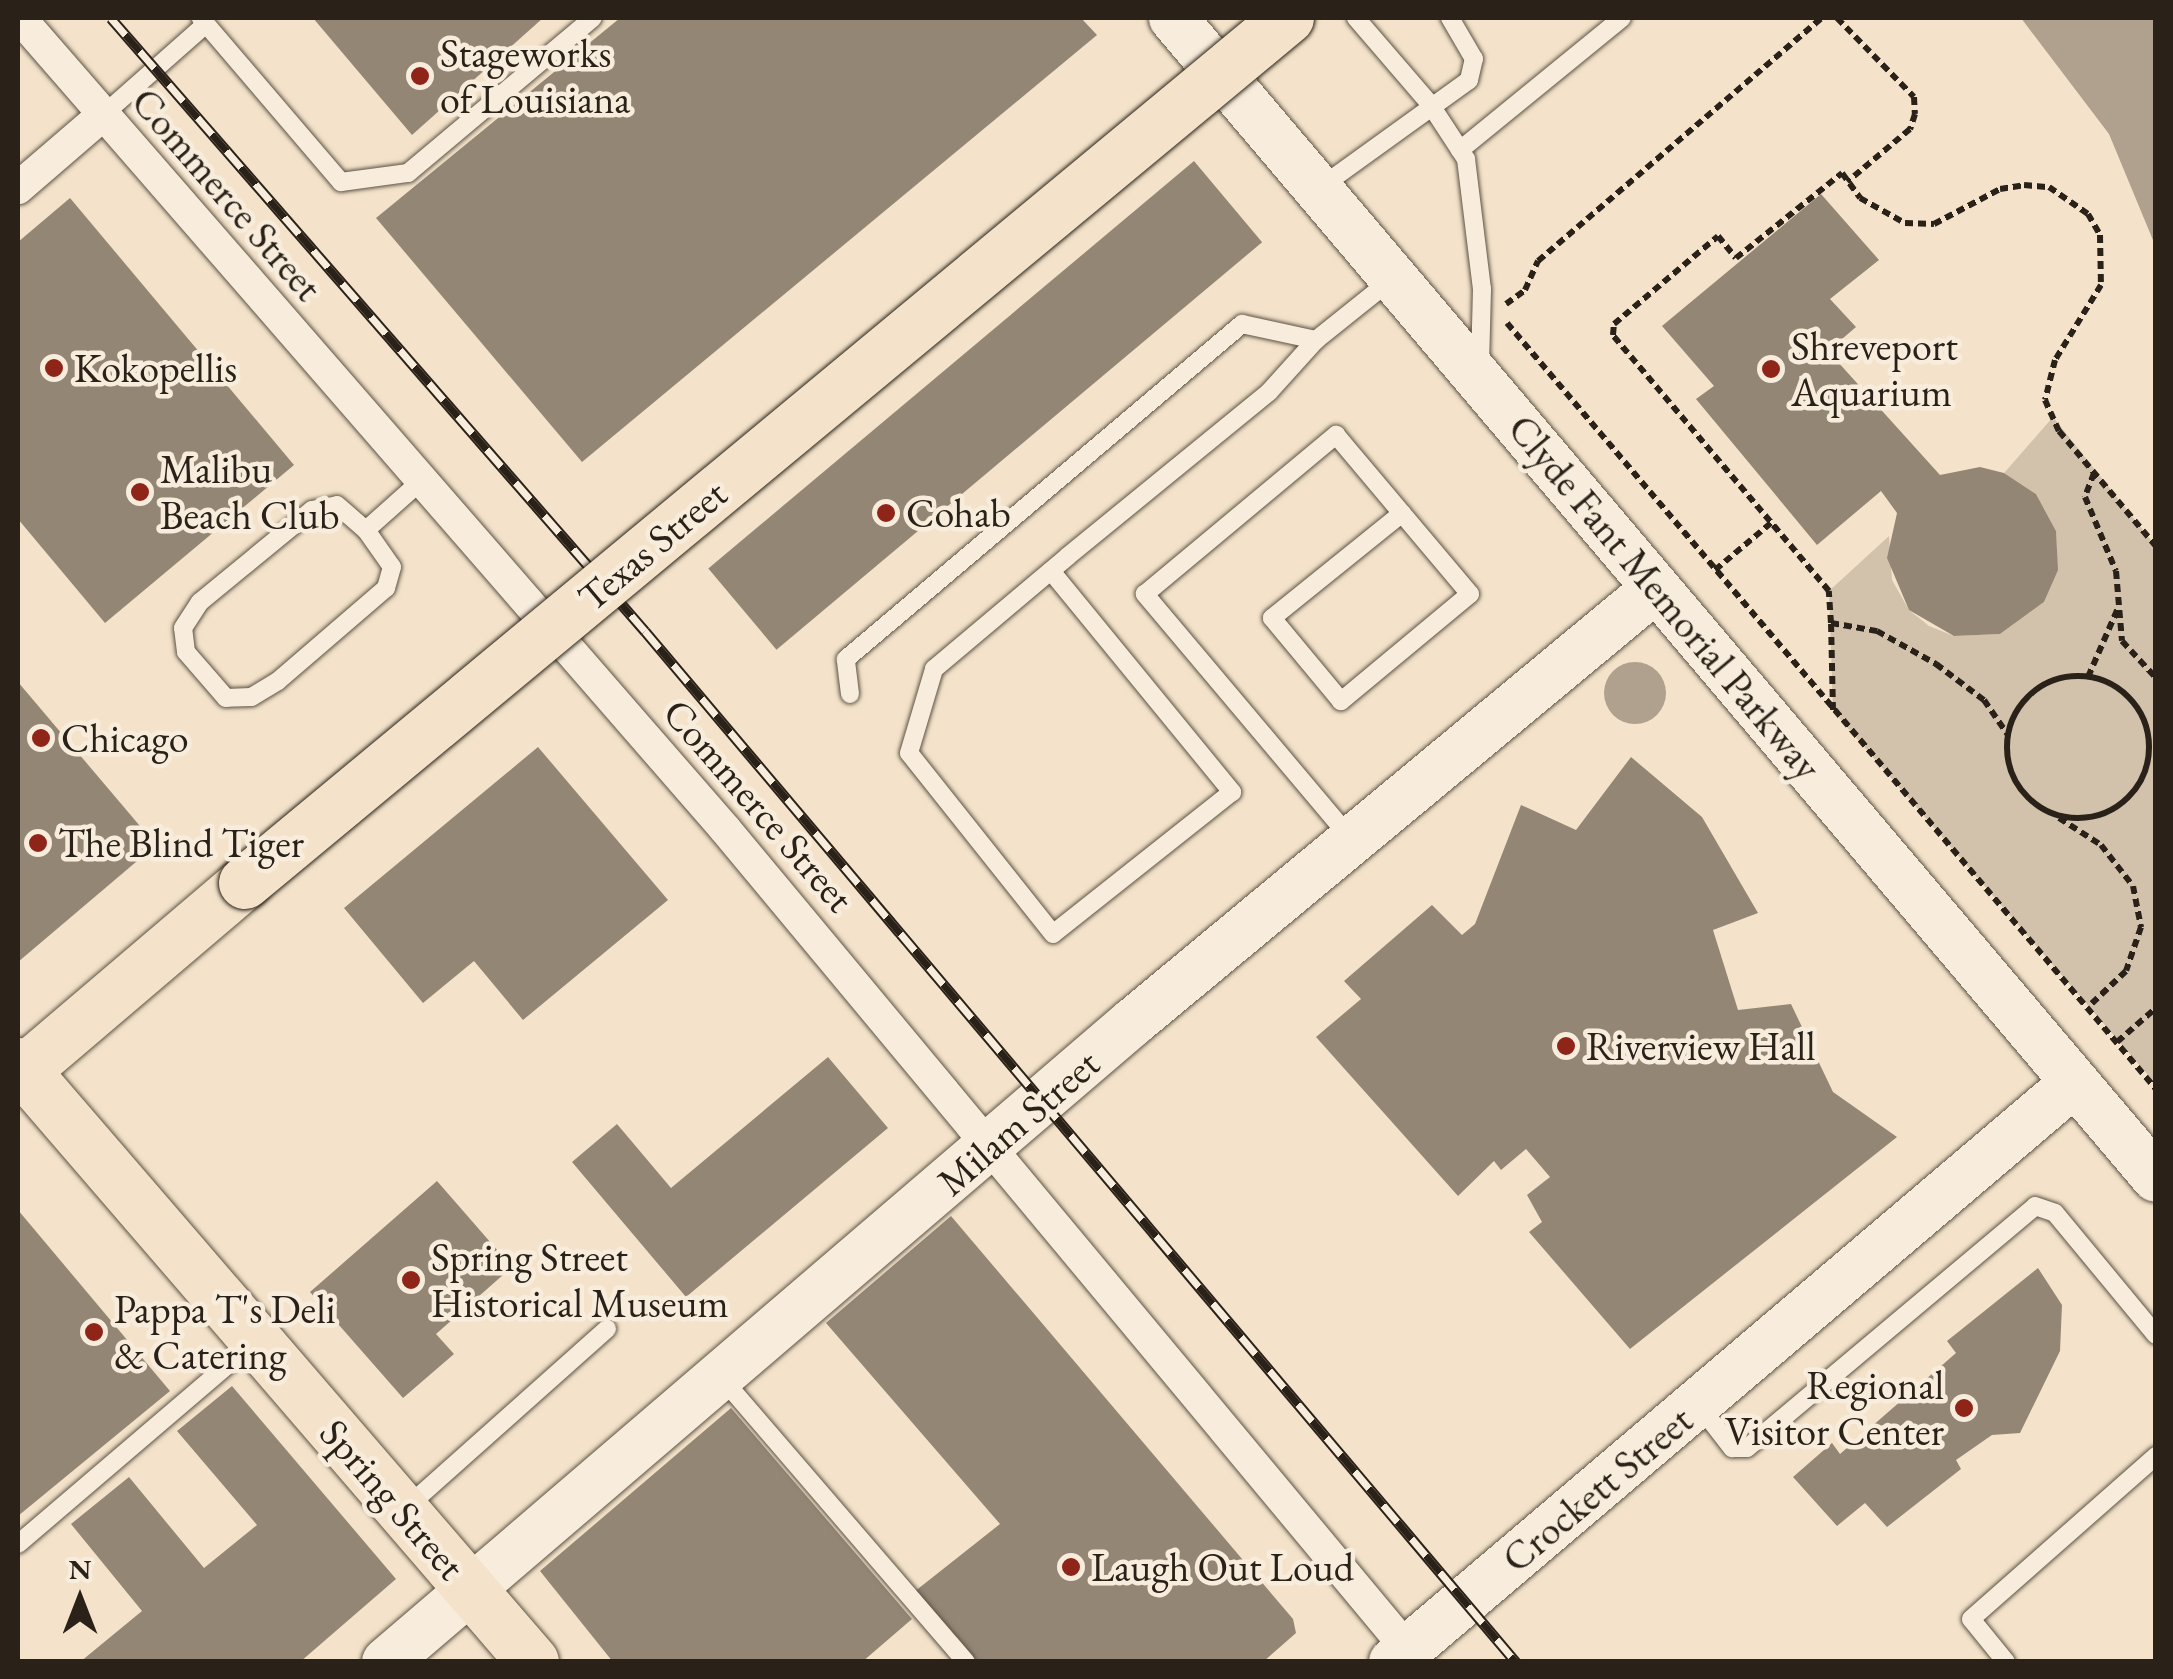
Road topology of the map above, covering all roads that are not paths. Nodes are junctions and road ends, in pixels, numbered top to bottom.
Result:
1 (20, 18) edge
2 (593, 18) edge
3 (1172, 18) edge
4 (1288, 18) edge
5 (1356, 18) edge
6 (1450, 18) edge
7 (1622, 18) edge
8 (203, 21) edge
9 (1430, 104) junction
10 (103, 114) junction
11 (1460, 150) junction
12 (18, 188) edge
13 (1318, 190) junction
14 (1395, 277) junction
15 (1316, 340) junction
16 (1480, 374) junction
17 (421, 481) junction
18 (1402, 513) junction
19 (366, 530) junction
20 (1051, 571) junction
21 (1655, 589) junction
22 (850, 694) dead end
23 (1352, 840) junction
24 (20, 1070) edge
25 (2074, 1082) junction
26 (992, 1147) junction
27 (2156, 1178) edge
28 (607, 1329) dead end
29 (2156, 1335) edge
30 (256, 1340) junction
31 (720, 1375) junction
32 (1698, 1404) junction
33 (2156, 1456) edge
34 (403, 1510) junction
35 (18, 1544) edge
36 (471, 1590) junction
37 (1406, 1658) edge
38 (386, 1662) edge
39 (533, 1662) edge
40 (966, 1662) edge
41 (2006, 1662) edge

1 - 10 street, Commerce Street
2 - 8 lane
3 - 13 street, Clyde Fant Memorial Parkway
4 - 24 main road, Texas Street, bridge
5 - 9 lane
6 - 9 lane
7 - 11 lane
8 - 10 lane
9 - 11 lane
9 - 13 lane
10 - 12 street
10 - 17 street, Commerce Street
11 - 16 lane
13 - 14 street, Clyde Fant Memorial Parkway
14 - 15 lane
14 - 16 street, Clyde Fant Memorial Parkway
15 - 20 lane
15 - 22 lane
16 - 21 street, Clyde Fant Memorial Parkway
17 - 19 lane
17 - 26 street, Commerce Street
18 - 18 lane
18 - 23 lane
19 - 19 lane
20 - 20 lane
21 - 23 street, Milam Street
21 - 25 street, Clyde Fant Memorial Parkway
23 - 26 street, Milam Street
24 - 30 main road, Spring Street
25 - 27 street, Clyde Fant Memorial Parkway
25 - 32 street, Crockett Street
26 - 31 street, Milam Street
26 - 37 street, Commerce Street
28 - 34 lane
29 - 32 lane
30 - 34 main road, Spring Street
30 - 35 lane
31 - 36 street, Milam Street
31 - 40 lane
32 - 37 street, Crockett Street
33 - 41 lane
34 - 36 main road, Spring Street
36 - 38 street, Milam Street
36 - 39 main road, Spring Street

